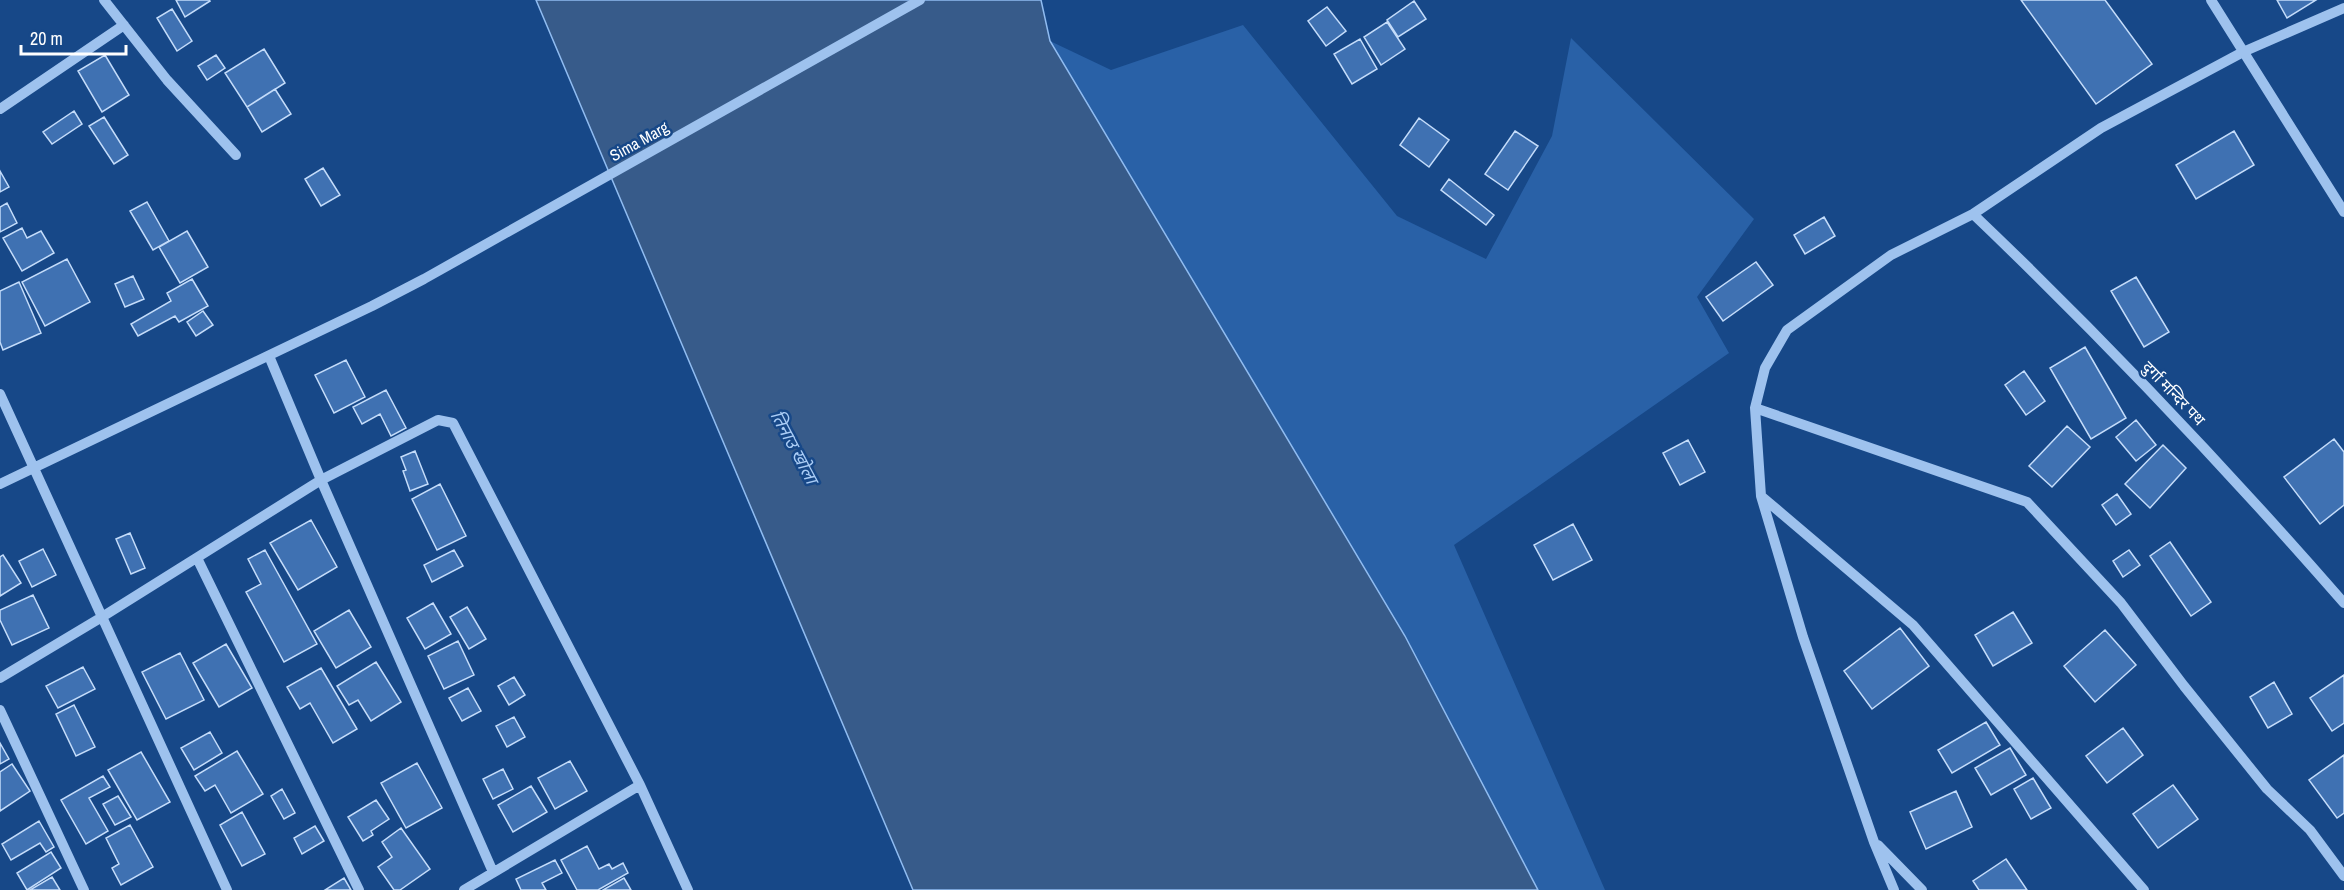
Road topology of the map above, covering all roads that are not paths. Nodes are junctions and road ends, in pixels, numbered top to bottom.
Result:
1 (104, 0) edge
2 (920, 0) edge
3 (2211, 0) edge
4 (2344, 8) edge
5 (124, 25) junction
6 (2243, 52) junction
7 (0, 109) edge
8 (236, 155) dead end
9 (2344, 212) edge
10 (1973, 214) junction
11 (269, 356) junction
12 (0, 394) edge
13 (1755, 408) junction
14 (33, 469) junction
15 (321, 480) junction
16 (0, 484) edge
17 (1761, 496) junction
18 (197, 558) junction
19 (2344, 603) edge
20 (102, 617) junction
21 (0, 678) edge
22 (0, 710) edge
23 (640, 785) junction
24 (1874, 842) junction
25 (493, 872) junction
26 (2344, 876) edge
27 (479, 886) edge
28 (84, 890) edge
29 (227, 890) edge
30 (359, 890) edge
31 (464, 890) edge
32 (688, 890) edge
33 (1894, 890) edge
34 (1922, 890) edge
35 (2144, 890) edge

1 - 5 street
2 - 11 street, Sima Marg
3 - 6 street
4 - 6 street
5 - 7 street
5 - 8 street
6 - 9 street
6 - 10 street
10 - 13 street
10 - 19 street, दुर्गा मन्दिर पथ
11 - 14 street, Sima Marg
11 - 15 street
12 - 14 street
13 - 17 street
13 - 26 street
14 - 16 street, Sima Marg
14 - 20 street
15 - 18 street
15 - 23 street
15 - 25 street
17 - 24 street
17 - 35 street
18 - 20 street
18 - 30 street
20 - 21 street
20 - 29 street
22 - 28 street
23 - 25 street
23 - 32 street
24 - 33 street
24 - 34 street
25 - 27 street
27 - 31 street

